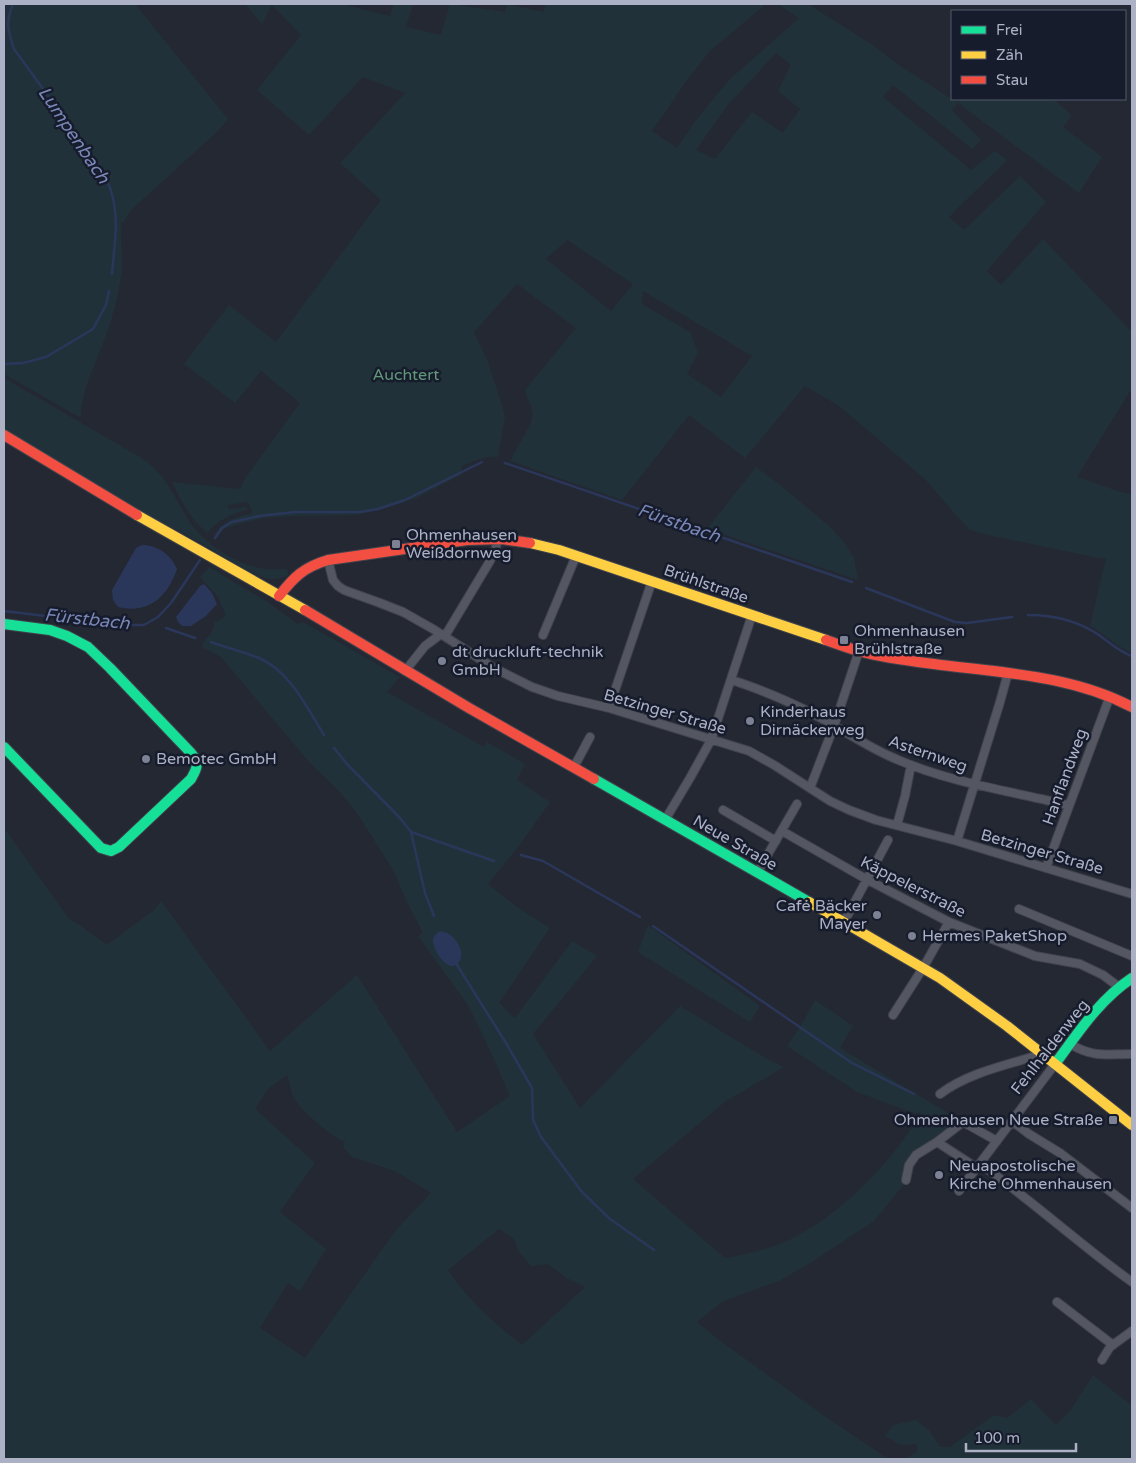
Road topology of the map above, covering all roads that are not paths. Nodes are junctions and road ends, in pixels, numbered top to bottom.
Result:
1 (4, 436) edge
2 (498, 539) junction
3 (576, 556) junction
4 (328, 560) junction
5 (652, 582) junction
6 (279, 596) junction
7 (752, 615) junction
8 (4, 624) edge
9 (443, 635) junction
10 (543, 635) dead end
11 (859, 651) junction
12 (405, 671) junction
13 (1008, 673) junction
14 (732, 680) junction
15 (1110, 696) junction
16 (1132, 707) edge
17 (609, 708) junction
18 (834, 726) junction
19 (590, 737) dead end
20 (711, 740) junction
21 (4, 746) edge
22 (911, 765) junction
23 (574, 767) junction
24 (975, 784) junction
25 (810, 788) junction
26 (797, 804) dead end
27 (1068, 805) junction
28 (723, 810) dead end
29 (665, 820) junction
30 (897, 825) junction
31 (782, 831) junction
32 (888, 840) dead end
33 (776, 841) junction
34 (957, 841) junction
35 (1046, 868) junction
36 (757, 873) junction
37 (866, 879) junction
38 (1132, 894) edge
39 (1019, 909) dead end
40 (844, 922) junction
41 (949, 922) junction
42 (1132, 956) edge
43 (923, 968) junction
44 (1132, 978) edge
45 (1119, 986) junction
46 (893, 1015) dead end
47 (1070, 1044) junction
48 (1042, 1054) junction
49 (1132, 1054) edge
50 (1055, 1064) junction
51 (940, 1094) dead end
52 (1012, 1121) junction
53 (1132, 1125) edge
54 (997, 1141) junction
55 (937, 1142) junction
56 (978, 1166) junction
57 (906, 1180) dead end
58 (959, 1191) dead end
59 (1132, 1208) edge
60 (1132, 1282) edge
61 (1057, 1302) dead end
62 (1132, 1332) edge
63 (1113, 1345) junction
64 (1102, 1360) dead end

1 - 6 street, Neue Straße
2 - 3 street, Brühlstraße
2 - 4 street, Brühlstraße
2 - 9 street
3 - 5 street, Brühlstraße
3 - 10 street
4 - 6 street, Brühlstraße
4 - 9 street, Betzinger Straße
5 - 7 street, Brühlstraße
5 - 17 street
6 - 12 street, Neue Straße
7 - 11 street, Brühlstraße
7 - 14 street
8 - 21 street
9 - 12 street
9 - 17 street, Betzinger Straße
11 - 13 street, Brühlstraße
11 - 18 street
12 - 23 street, Neue Straße
13 - 15 street, Brühlstraße
13 - 24 street
14 - 18 street, Asternweg
14 - 20 street
15 - 16 street, Brühlstraße
15 - 27 street, Hanflandweg
17 - 20 street, Betzinger Straße
18 - 22 street, Asternweg
18 - 25 street
19 - 23 street
20 - 25 street, Betzinger Straße
20 - 29 street
22 - 24 street, Asternweg
22 - 30 street
23 - 29 street, Neue Straße
24 - 27 street, Asternweg
24 - 34 street
25 - 30 street, Betzinger Straße
26 - 31 street
27 - 35 street, Hanflandweg
28 - 33 street
29 - 36 street, Neue Straße
30 - 34 street, Betzinger Straße
31 - 33 street
31 - 37 street, Käppelerstraße
32 - 37 street
33 - 36 street
34 - 35 street, Betzinger Straße
35 - 38 street, Betzinger Straße
36 - 40 street, Neue Straße
37 - 40 street
37 - 41 street, Käppelerstraße
39 - 42 street
40 - 43 street, Neue Straße
41 - 43 street
41 - 45 street, Käppelerstraße
43 - 46 street
43 - 48 street, Neue Straße
44 - 45 street, Fehlhaldenweg
45 - 47 street, Fehlhaldenweg
47 - 49 street
47 - 50 street, Fehlhaldenweg
48 - 50 street, Neue Straße
48 - 51 street
50 - 52 street, Fehlhaldenweg
50 - 53 street, Neue Straße
52 - 54 street, Fehlhaldenweg
52 - 59 street
54 - 55 street
54 - 56 street, Fehlhaldenweg
55 - 56 street
55 - 57 street
56 - 58 street, Fehlhaldenweg
56 - 60 street
61 - 63 street
62 - 63 street
63 - 64 street

